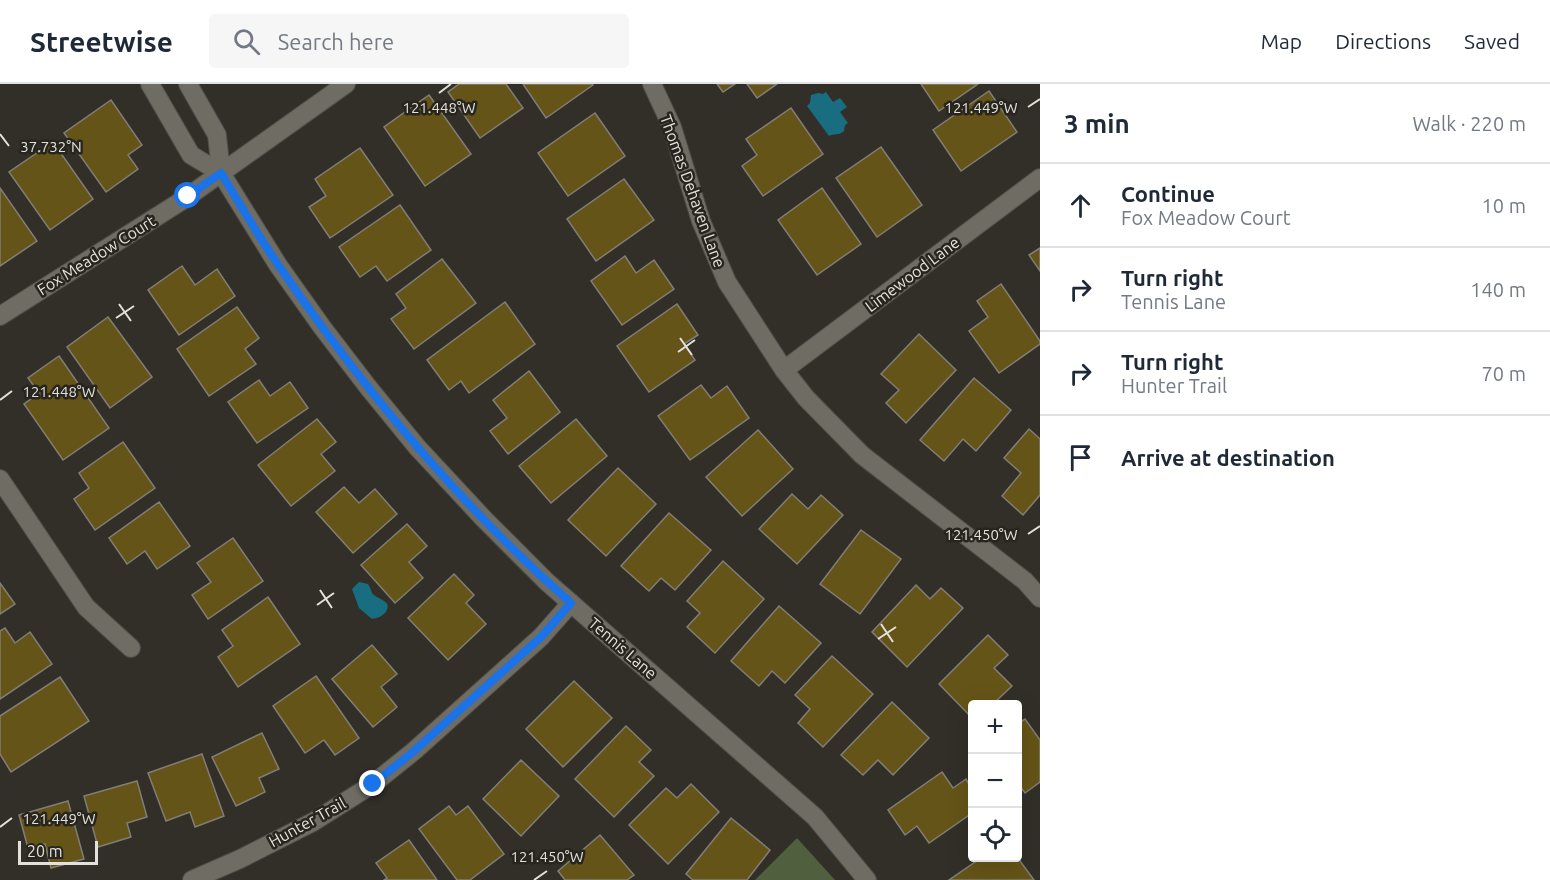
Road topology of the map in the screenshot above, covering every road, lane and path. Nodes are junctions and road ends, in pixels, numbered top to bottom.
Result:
1 (150, 84) edge
2 (188, 84) edge
3 (346, 84) edge
4 (652, 84) edge
5 (221, 173) junction
6 (1040, 178) edge
7 (0, 316) edge
8 (784, 370) junction
9 (0, 479) edge
10 (1040, 598) edge
11 (571, 603) junction
12 (131, 648) dead end
13 (192, 880) edge
14 (867, 880) edge

1 - 5 street, Tennis Lane
2 - 5 street, Tennis Lane
3 - 5 street
4 - 8 street, Thomas Dehaven Lane
5 - 7 street, Fox Meadow Court
5 - 11 street, Tennis Lane
6 - 8 street, Limewood Lane
8 - 10 street, Thomas Dehaven Lane
9 - 12 street
11 - 13 street, Hunter Trail
11 - 14 street, Tennis Lane

